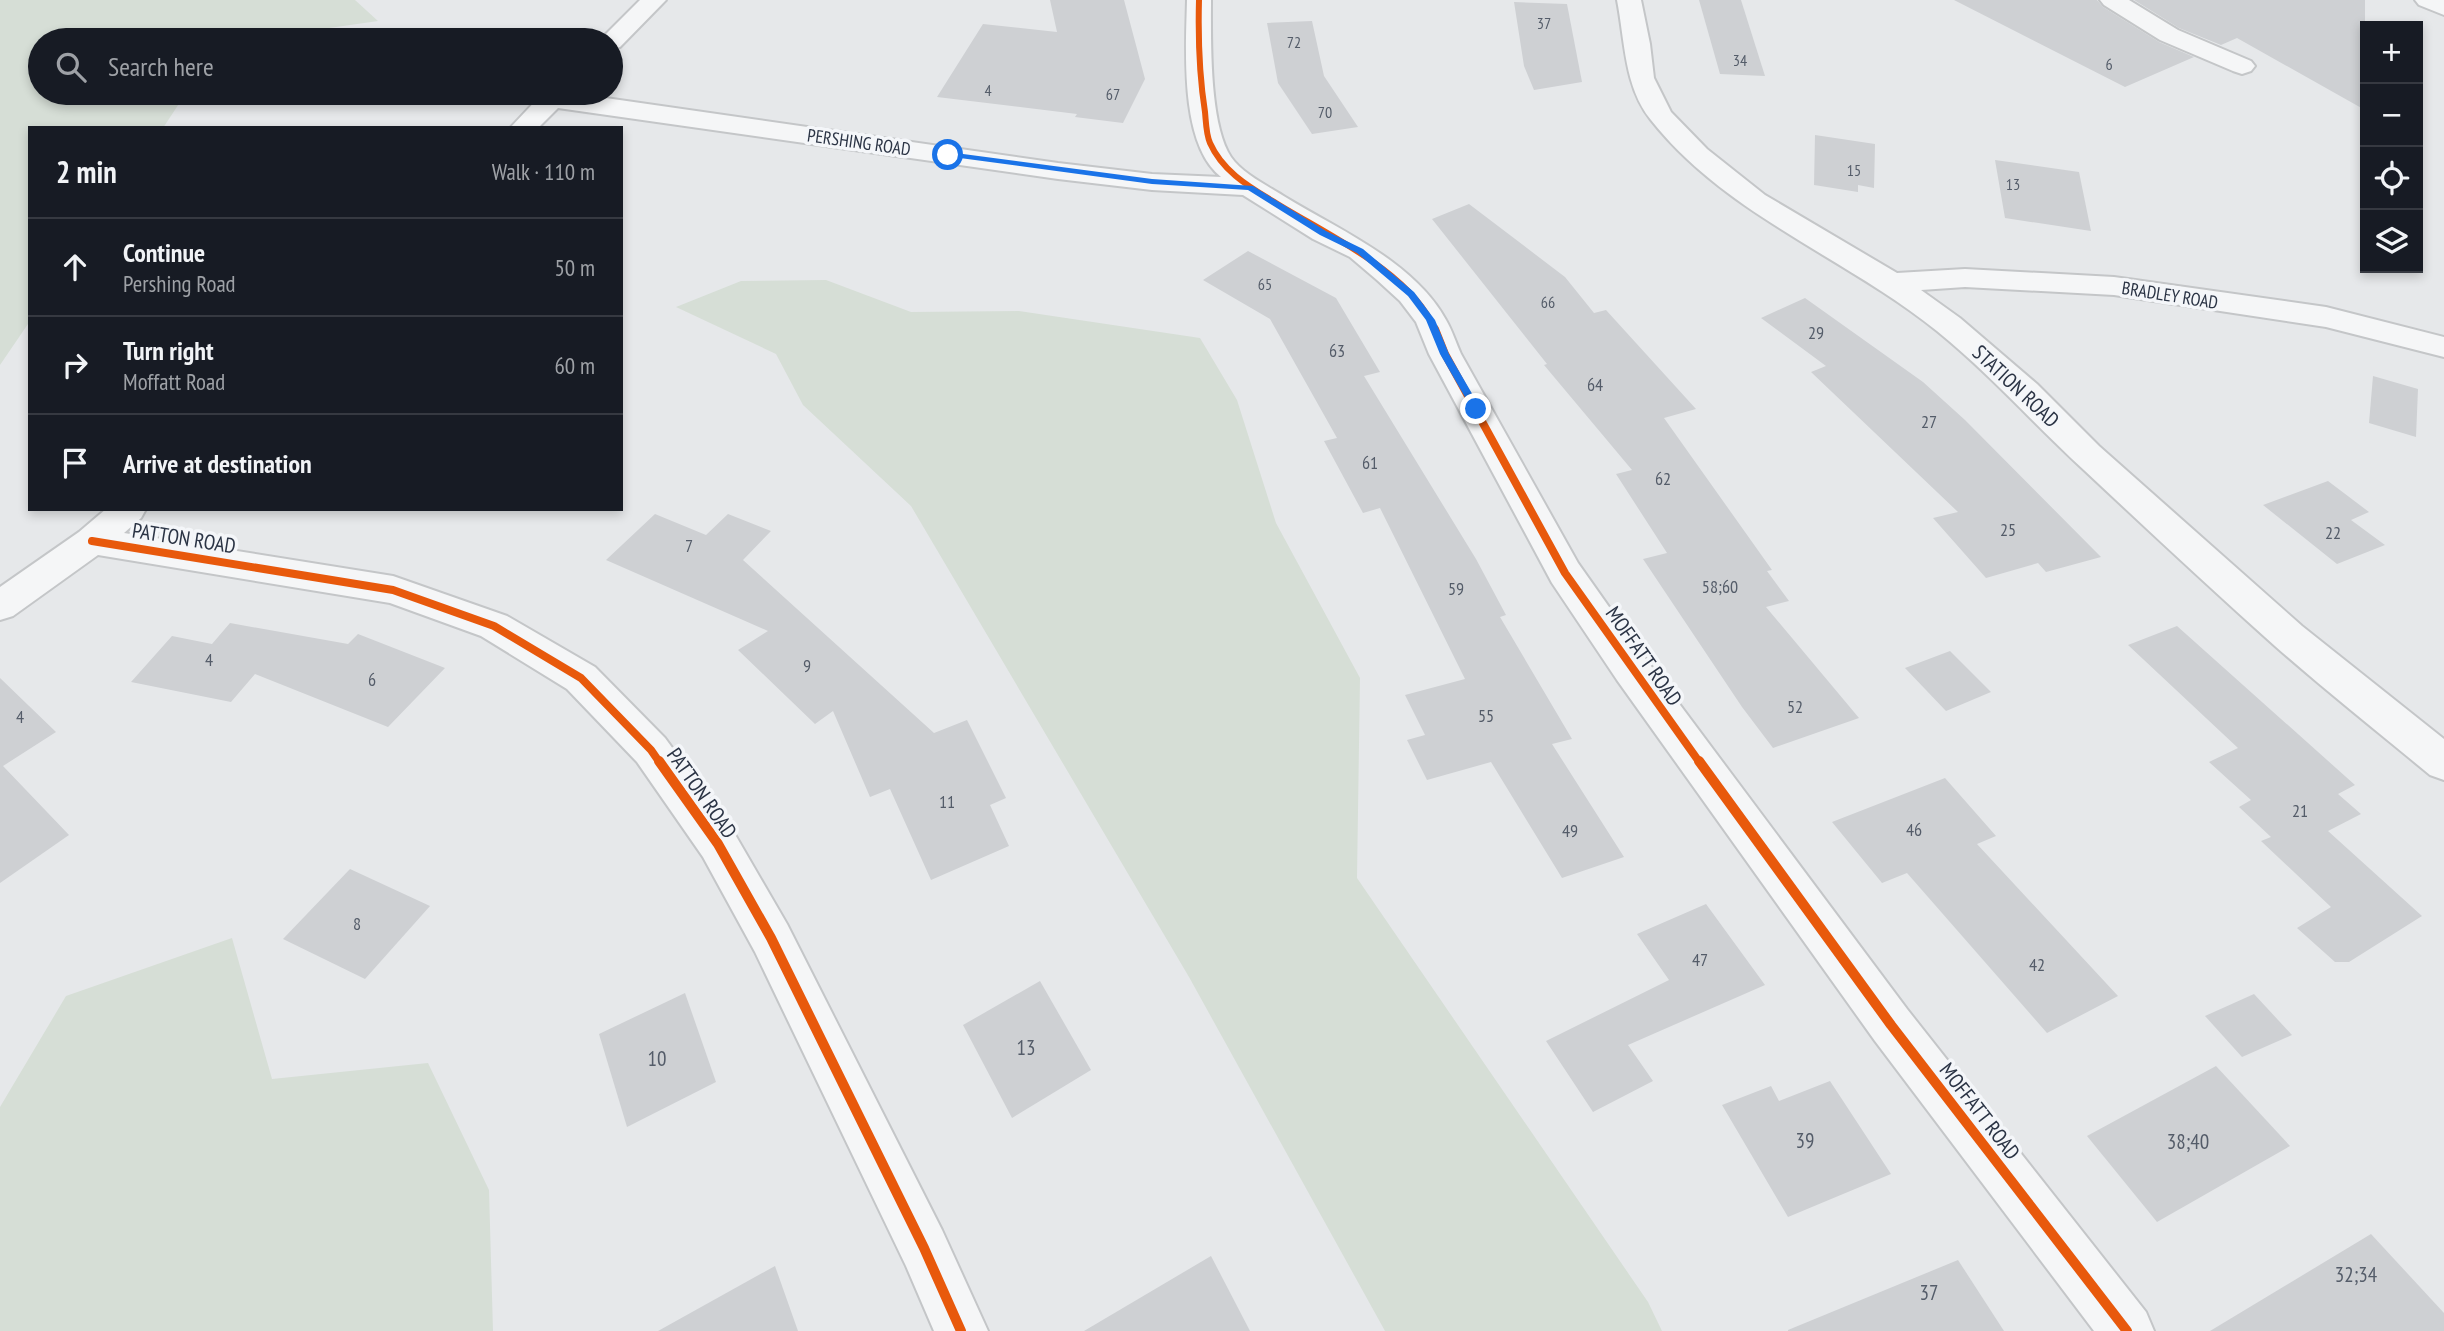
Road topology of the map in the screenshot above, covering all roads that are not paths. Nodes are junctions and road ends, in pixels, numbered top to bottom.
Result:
1 (654, 0) edge
2 (1199, 0) edge
3 (1629, 0) edge
4 (2112, 0) edge
5 (2427, 0) edge
6 (2444, 8) edge
7 (623, 30) edge
8 (2242, 66) dead end
9 (546, 105) edge
10 (615, 105) edge
11 (525, 126) edge
12 (1250, 187) junction
13 (1892, 284) junction
14 (2444, 347) edge
15 (127, 511) edge
16 (92, 541) junction
17 (0, 606) edge
18 (2444, 763) edge
19 (961, 1331) edge
20 (2127, 1331) edge

1 - 7 street
2 - 12 street, MOFFATT ROAD
3 - 13 street, STATION ROAD
4 - 8 street
5 - 6 street
9 - 11 street
10 - 12 street, PERSHING ROAD
12 - 20 street, MOFFATT ROAD
13 - 14 street, BRADLEY ROAD
13 - 18 street, STATION ROAD
15 - 16 street
16 - 17 street
16 - 19 street, PATTON ROAD

